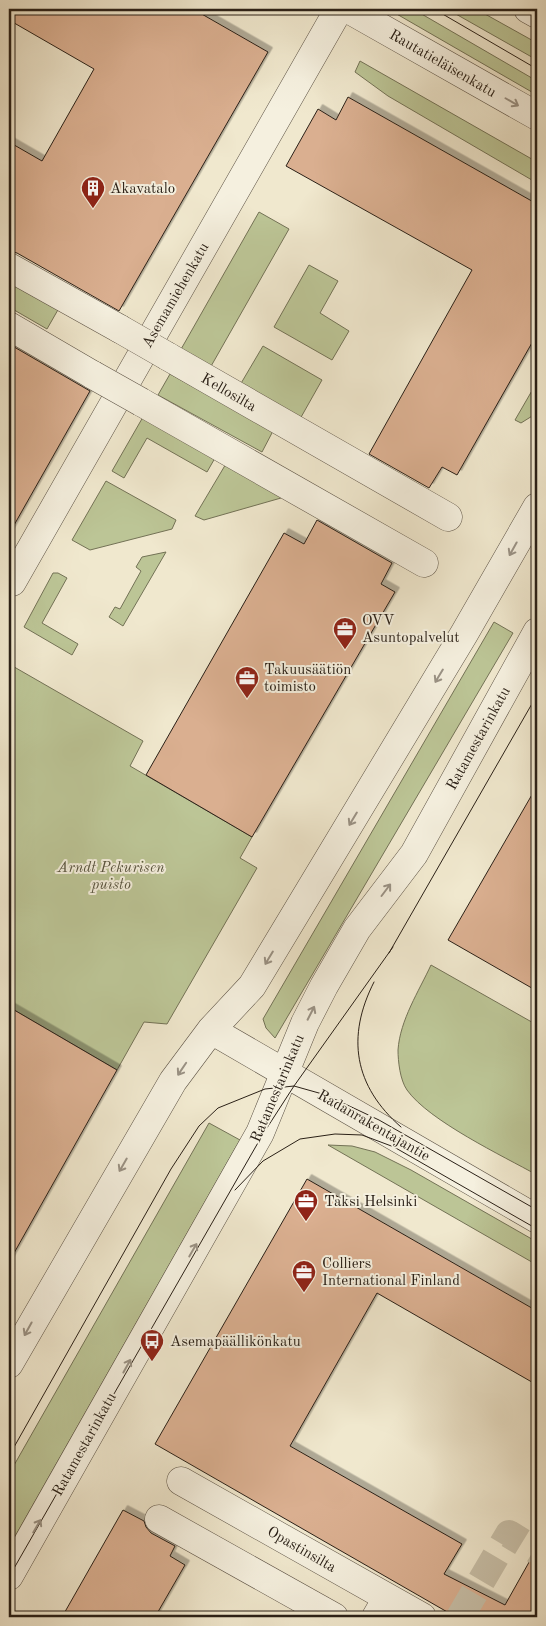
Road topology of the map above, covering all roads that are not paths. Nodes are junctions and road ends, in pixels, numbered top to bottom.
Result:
1 (339, 9) edge
2 (348, 9) edge
3 (528, 9) edge
4 (537, 14) edge
5 (537, 116) edge
6 (9, 267) edge
7 (9, 326) edge
8 (537, 507) edge
9 (448, 517) dead end
10 (424, 563) dead end
11 (12, 582) dead end
12 (537, 632) edge
13 (211, 1030) junction
14 (285, 1074) junction
15 (537, 1219) edge
16 (9, 1364) edge
17 (181, 1481) dead end
18 (193, 1507) dead end
19 (159, 1519) dead end
20 (227, 1530) junction
21 (9, 1576) edge
22 (382, 1607) edge
23 (334, 1617) edge
24 (422, 1617) edge

1 - 11 street, Asemamiehenkatu
2 -> 5 street, Rautatieläisenkatu
3 - 4 street
6 - 9 street, Kellosilta, bridge
7 - 10 street, bridge
8 -> 13 street
14 -> 12 street, Ratamestarinkatu
13 - 14 street, Radanrakentajantie
13 -> 16 street
14 - 15 street, Radanrakentajantie
21 -> 14 street, Ratamestarinkatu
17 - 20 street, Opastinsilta
18 - 20 street
19 - 20 street, Opastinsilta
20 - 22 street, Opastinsilta
20 - 23 street, Opastinsilta
22 - 24 street, Opastinsilta

